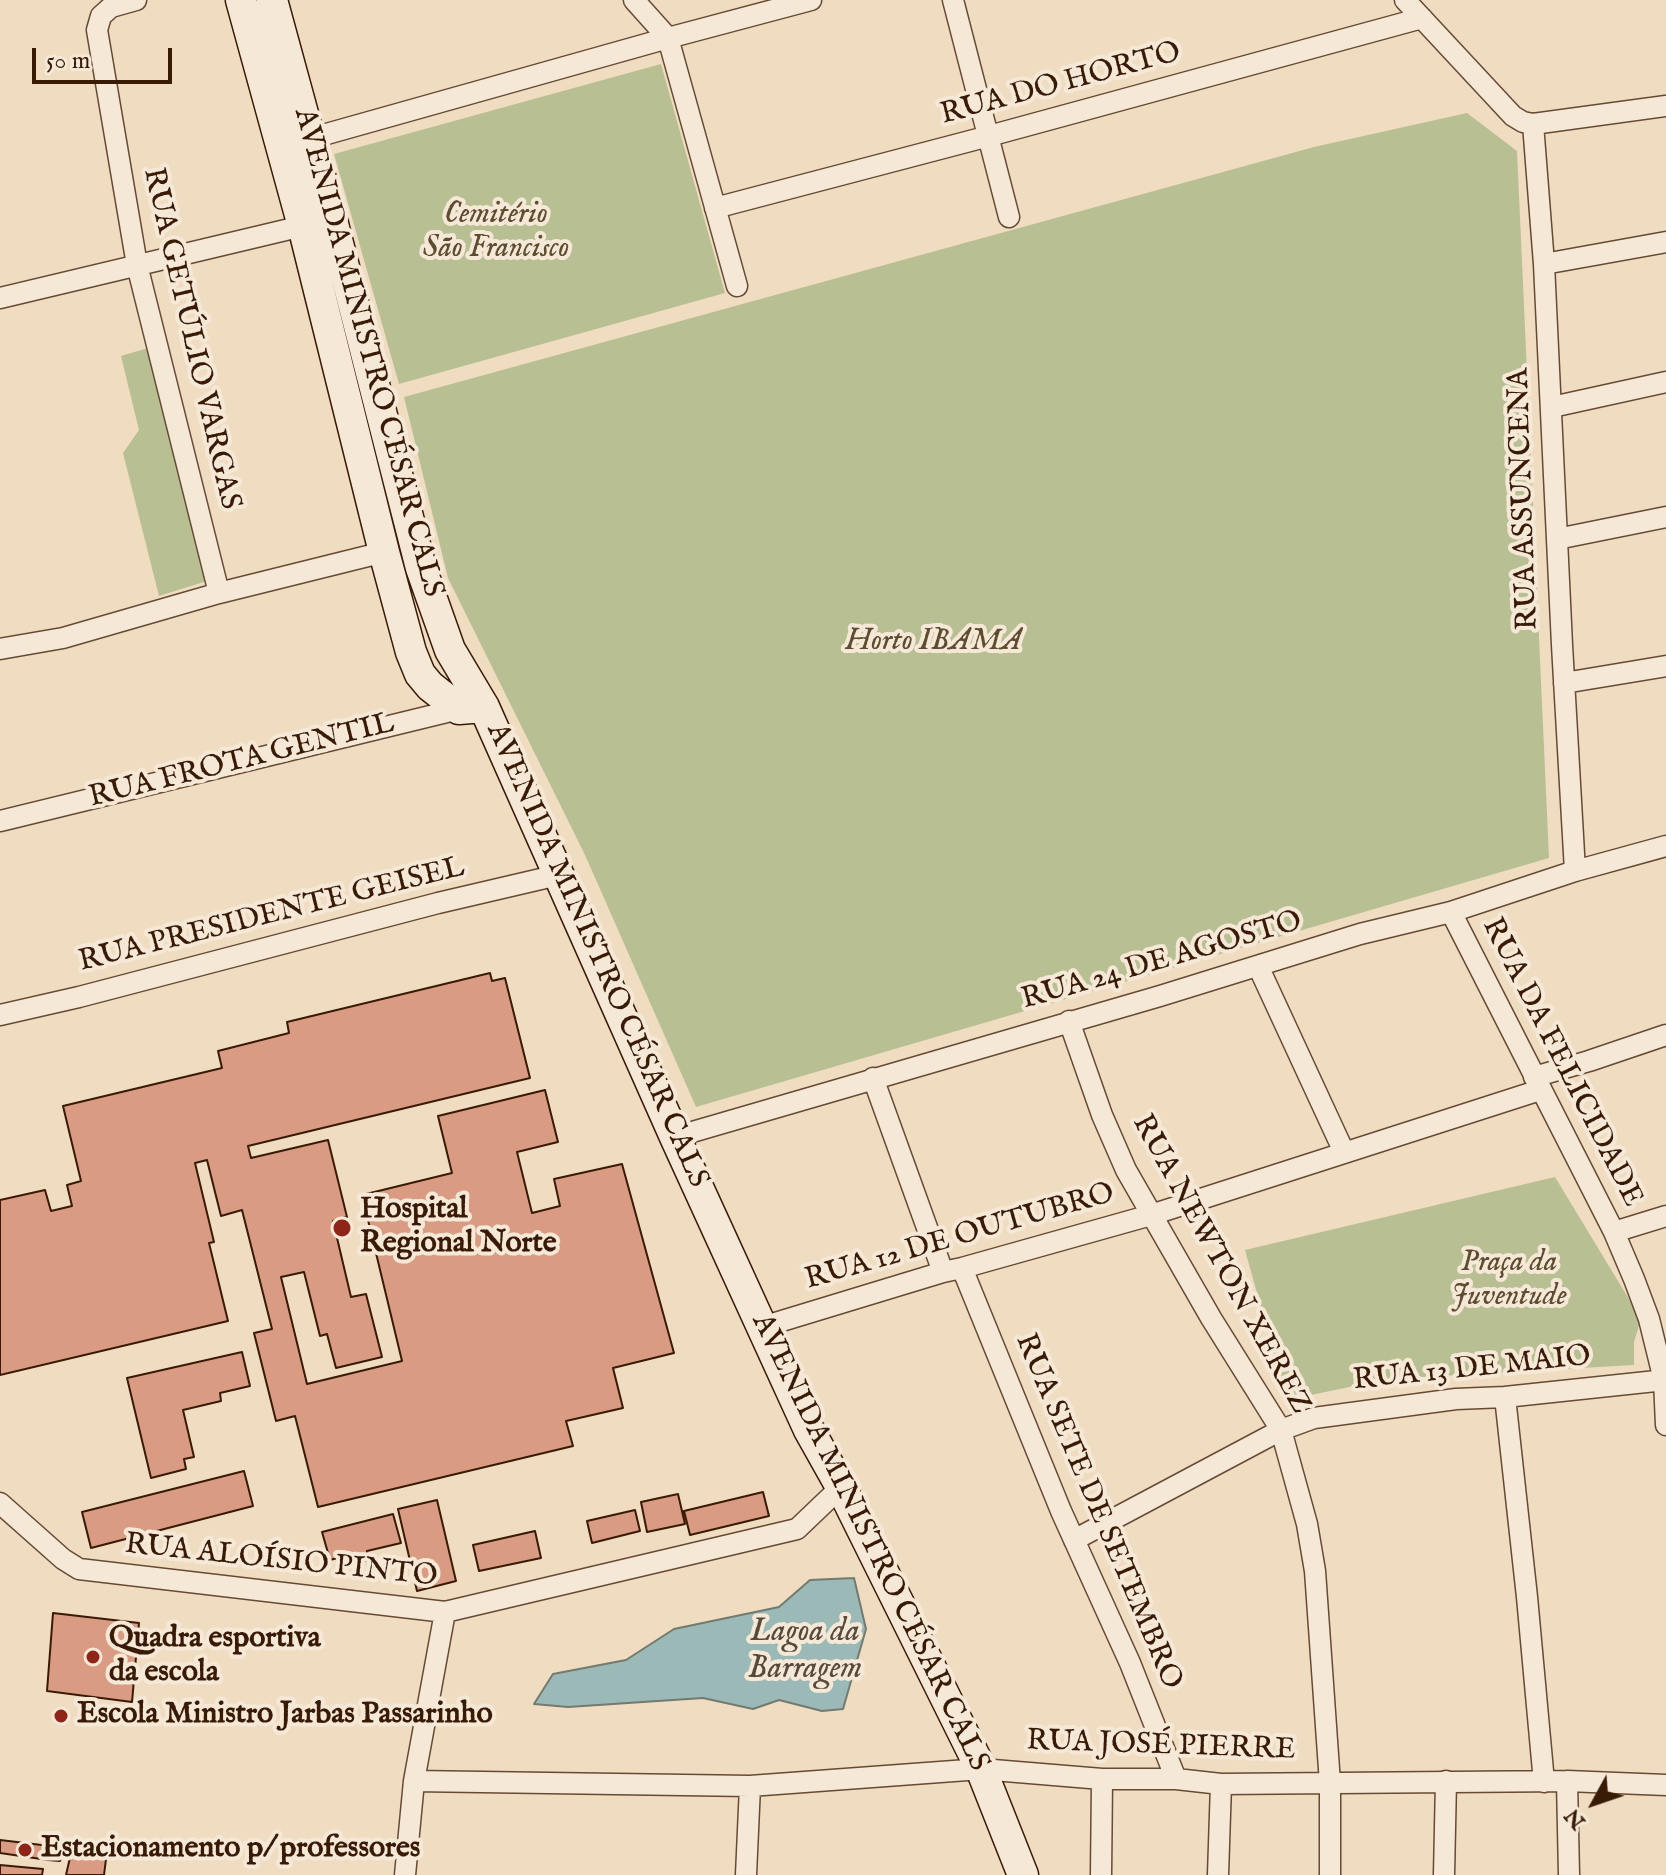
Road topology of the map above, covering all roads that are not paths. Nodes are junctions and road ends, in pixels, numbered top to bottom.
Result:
1 (136, 0) edge
2 (241, 0) edge
3 (272, 0) edge
4 (634, 0) edge
5 (811, 0) edge
6 (953, 0) edge
7 (1405, 0) edge
8 (1422, 18) junction
9 (668, 38) junction
10 (1666, 106) edge
11 (1533, 124) junction
12 (989, 136) junction
13 (310, 138) junction
14 (281, 146) junction
15 (715, 208) junction
16 (1009, 217) dead end
17 (317, 223) junction
18 (1666, 242) edge
19 (1544, 264) junction
20 (137, 265) junction
21 (737, 286) dead end
22 (0, 298) edge
23 (1666, 382) edge
24 (1552, 407) junction
25 (1666, 517) edge
26 (1557, 539) junction
27 (384, 552) junction
28 (219, 593) junction
29 (0, 649) edge
30 (1666, 666) edge
31 (1564, 683) junction
32 (472, 708) junction
33 (0, 821) edge
34 (1666, 846) edge
35 (1575, 871) junction
36 (558, 875) junction
37 (1451, 912) junction
38 (1258, 966) junction
39 (0, 1015) edge
40 (1069, 1021) junction
41 (1666, 1035) edge
42 (873, 1078) junction
43 (1537, 1083) junction
44 (675, 1137) junction
45 (1344, 1152) junction
46 (1151, 1215) junction
47 (1666, 1216) edge
48 (1614, 1232) junction
49 (952, 1270) junction
50 (1658, 1324) edge
51 (762, 1327) junction
52 (1665, 1380) edge
53 (1505, 1397) junction
54 (1666, 1425) edge
55 (1281, 1430) junction
56 (841, 1487) junction
57 (0, 1503) edge
58 (1074, 1540) junction
59 (445, 1612) junction
60 (981, 1769) junction
61 (1102, 1779) junction
62 (1176, 1779) junction
63 (414, 1781) junction
64 (1446, 1781) junction
65 (1567, 1781) junction
66 (1544, 1782) junction
67 (1330, 1783) junction
68 (1221, 1784) junction
69 (1666, 1785) edge
70 (750, 1786) junction
71 (405, 1875) edge
72 (746, 1875) edge
73 (1023, 1875) edge
74 (1101, 1875) edge
75 (1218, 1875) edge
76 (1330, 1875) edge
77 (1444, 1875) edge
78 (1569, 1875) edge

1 - 20 street, RUA GETÚLIO VARGAS
2 - 14 main road, AVENIDA MINISTRO CÉSAR CALS
3 - 13 main road, AVENIDA MINISTRO CÉSAR CALS
4 - 9 street
5 - 9 street
6 - 12 street
7 - 8 street
8 - 11 street
8 - 12 street, RUA DO HORTO
9 - 13 street
9 - 15 street
10 - 11 street
11 - 19 street, RUA ASSUNCENA
12 - 15 street, RUA DO HORTO
12 - 16 street
13 - 14 street
13 - 17 main road, AVENIDA MINISTRO CÉSAR CALS
14 - 17 main road, AVENIDA MINISTRO CÉSAR CALS
15 - 21 street
17 - 20 street
17 - 27 main road, AVENIDA MINISTRO CÉSAR CALS
17 - 32 main road, AVENIDA MINISTRO CÉSAR CALS
18 - 19 street
19 - 24 street, RUA ASSUNCENA
20 - 22 street
20 - 28 street, RUA GETÚLIO VARGAS
23 - 24 street
24 - 26 street, RUA ASSUNCENA
25 - 26 street
26 - 31 street, RUA ASSUNCENA
27 - 28 street
27 - 32 main road, AVENIDA MINISTRO CÉSAR CALS
28 - 29 street
30 - 31 street
31 - 35 street, RUA ASSUNCENA
32 - 33 street, RUA FROTA GENTIL
32 - 36 main road, AVENIDA MINISTRO CÉSAR CALS
34 - 35 street, RUA 24 DE AGOSTO
35 - 37 street, RUA 24 DE AGOSTO
36 - 39 street, RUA PRESIDENTE GEISEL
36 - 44 main road, AVENIDA MINISTRO CÉSAR CALS
37 - 38 street, RUA 24 DE AGOSTO
37 - 43 street, RUA DA FELICIDADE
38 - 40 street, RUA 24 DE AGOSTO
38 - 45 street
40 - 42 street, RUA 24 DE AGOSTO
40 - 46 street, RUA NEWTON XEREZ
41 - 43 street, RUA 12 DE OUTUBRO
42 - 44 street, RUA 24 DE AGOSTO
42 - 49 street, RUA SETE DE SETEMBRO
43 - 45 street, RUA 12 DE OUTUBRO
43 - 48 street, RUA DA FELICIDADE
44 - 51 main road, AVENIDA MINISTRO CÉSAR CALS
45 - 46 street, RUA 12 DE OUTUBRO
46 - 49 street, RUA 12 DE OUTUBRO
46 - 55 street, RUA NEWTON XEREZ
47 - 48 street
48 - 50 street, RUA DA FELICIDADE
49 - 51 street, RUA 12 DE OUTUBRO
49 - 58 street, RUA SETE DE SETEMBRO
50 - 52 street, RUA DA FELICIDADE
51 - 56 main road, AVENIDA MINISTRO CÉSAR CALS
52 - 53 street, RUA 13 DE MAIO
52 - 54 street, RUA DA FELICIDADE
53 - 55 street, RUA 13 DE MAIO
53 - 66 street
55 - 58 street, RUA 13 DE MAIO
55 - 67 street, RUA NEWTON XEREZ
56 - 59 street, RUA ALOÍSIO PINTO
56 - 60 main road, AVENIDA MINISTRO CÉSAR CALS
57 - 59 street, RUA ALOÍSIO PINTO
58 - 62 street, RUA SETE DE SETEMBRO
59 - 63 street
60 - 61 street, RUA JOSÉ PIERRE
60 - 70 street, RUA JOSÉ PIERRE
60 - 73 main road, AVENIDA MINISTRO CÉSAR CALS
61 - 62 street, RUA JOSÉ PIERRE
61 - 74 street
62 - 68 street, RUA JOSÉ PIERRE
63 - 70 street, RUA JOSÉ PIERRE
63 - 71 street
64 - 66 street, RUA JOSÉ PIERRE
64 - 67 street, RUA JOSÉ PIERRE
64 - 77 street
65 - 66 street, RUA JOSÉ PIERRE
65 - 69 street, RUA JOSÉ PIERRE
65 - 78 street
67 - 68 street, RUA JOSÉ PIERRE
67 - 76 street, RUA NEWTON XEREZ
68 - 75 street
70 - 72 street

